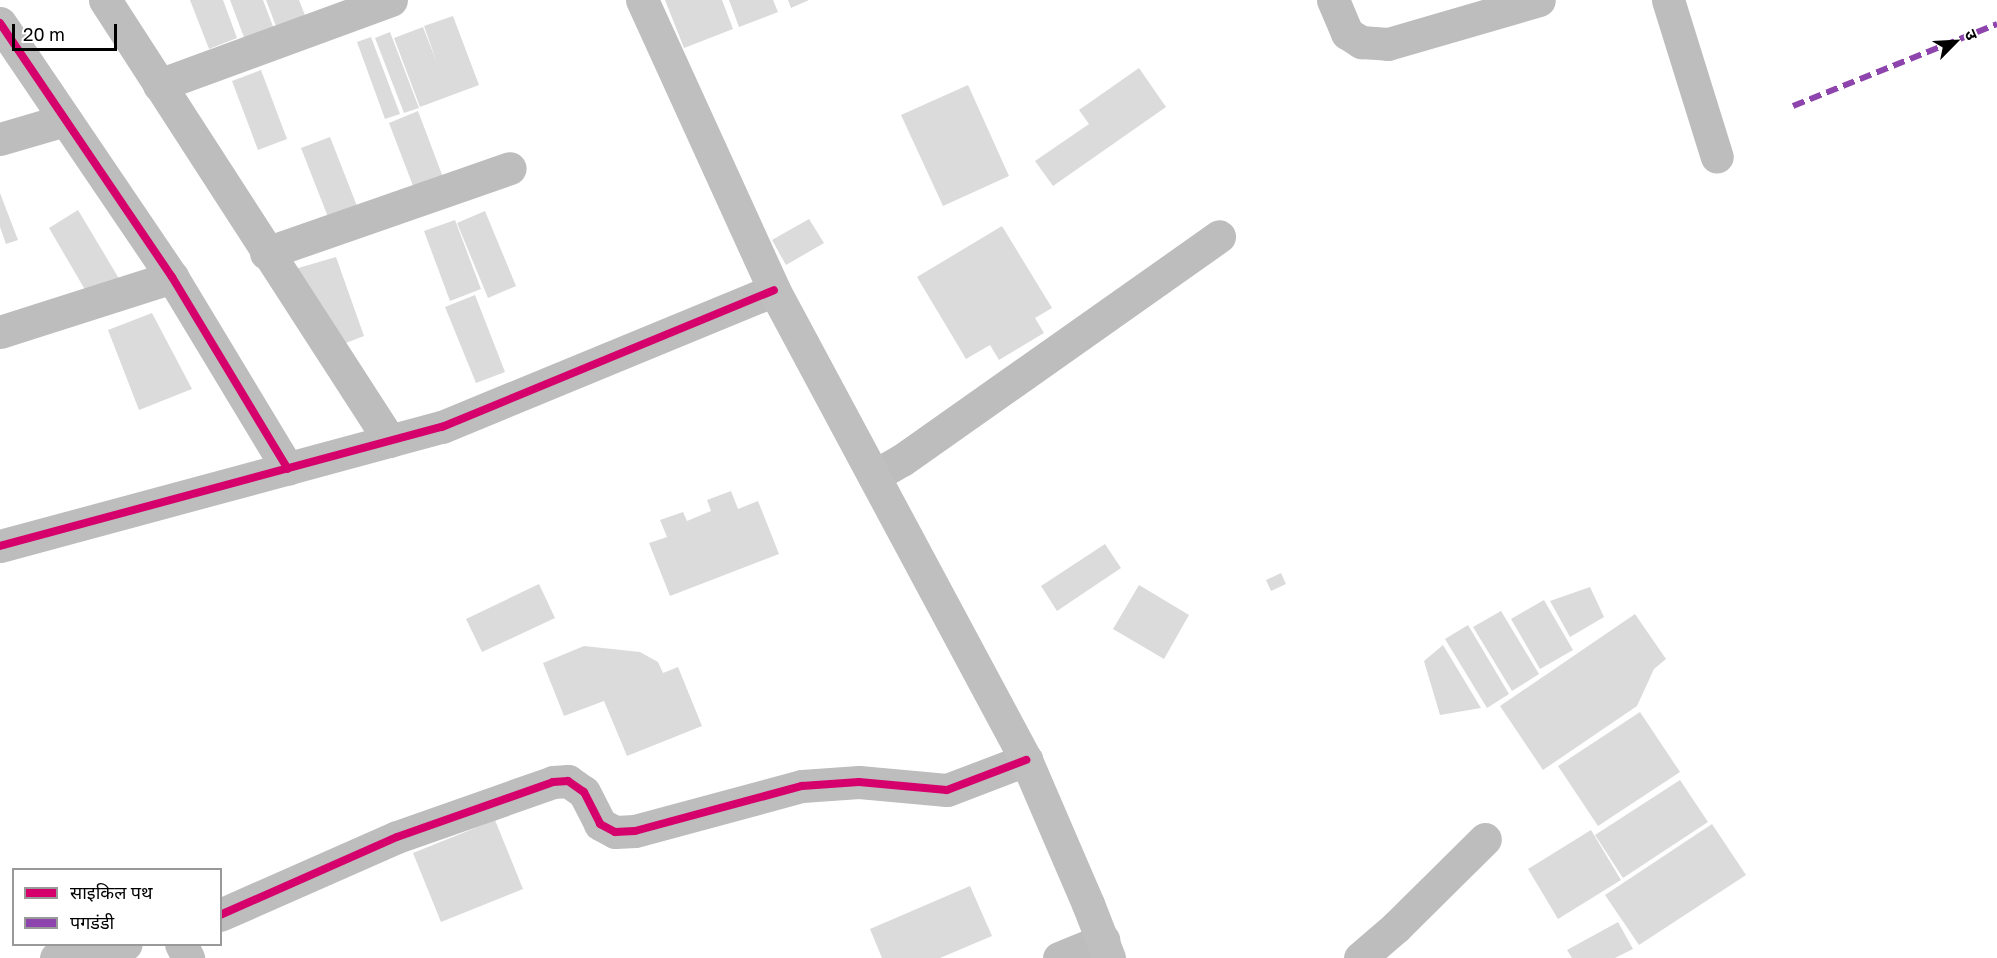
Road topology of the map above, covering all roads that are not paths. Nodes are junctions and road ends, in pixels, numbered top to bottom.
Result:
1 (105, 0) edge
2 (391, 0) edge
3 (642, 0) edge
4 (1333, 0) edge
5 (1539, 0) edge
6 (1668, 0) edge
7 (0, 23) edge
8 (159, 85) junction
9 (65, 120) junction
10 (0, 139) edge
11 (1717, 157) dead end
12 (510, 168) dead end
13 (1219, 236) dead end
14 (266, 254) junction
15 (172, 277) junction
16 (774, 290) junction
17 (0, 332) edge
18 (390, 441) junction
19 (288, 469) junction
20 (874, 476) junction
21 (0, 546) edge
22 (1026, 760) junction
23 (1485, 839) dead end
24 (222, 914) edge
25 (121, 946) edge
26 (1106, 949) edge
27 (56, 958) edge
28 (1059, 958) edge
29 (1360, 958) edge

1 - 8 street
2 - 8 street
3 - 16 main road
4 - 5 street
6 - 11 street
7 - 9 street
8 - 14 street
9 - 10 street
9 - 15 street
12 - 14 street
13 - 20 street
14 - 18 street
15 - 17 street
15 - 19 street
16 - 18 street
16 - 20 main road
18 - 19 street
19 - 21 street
20 - 22 main road
22 - 24 street
22 - 26 main road
23 - 29 street
25 - 27 street
26 - 28 street

